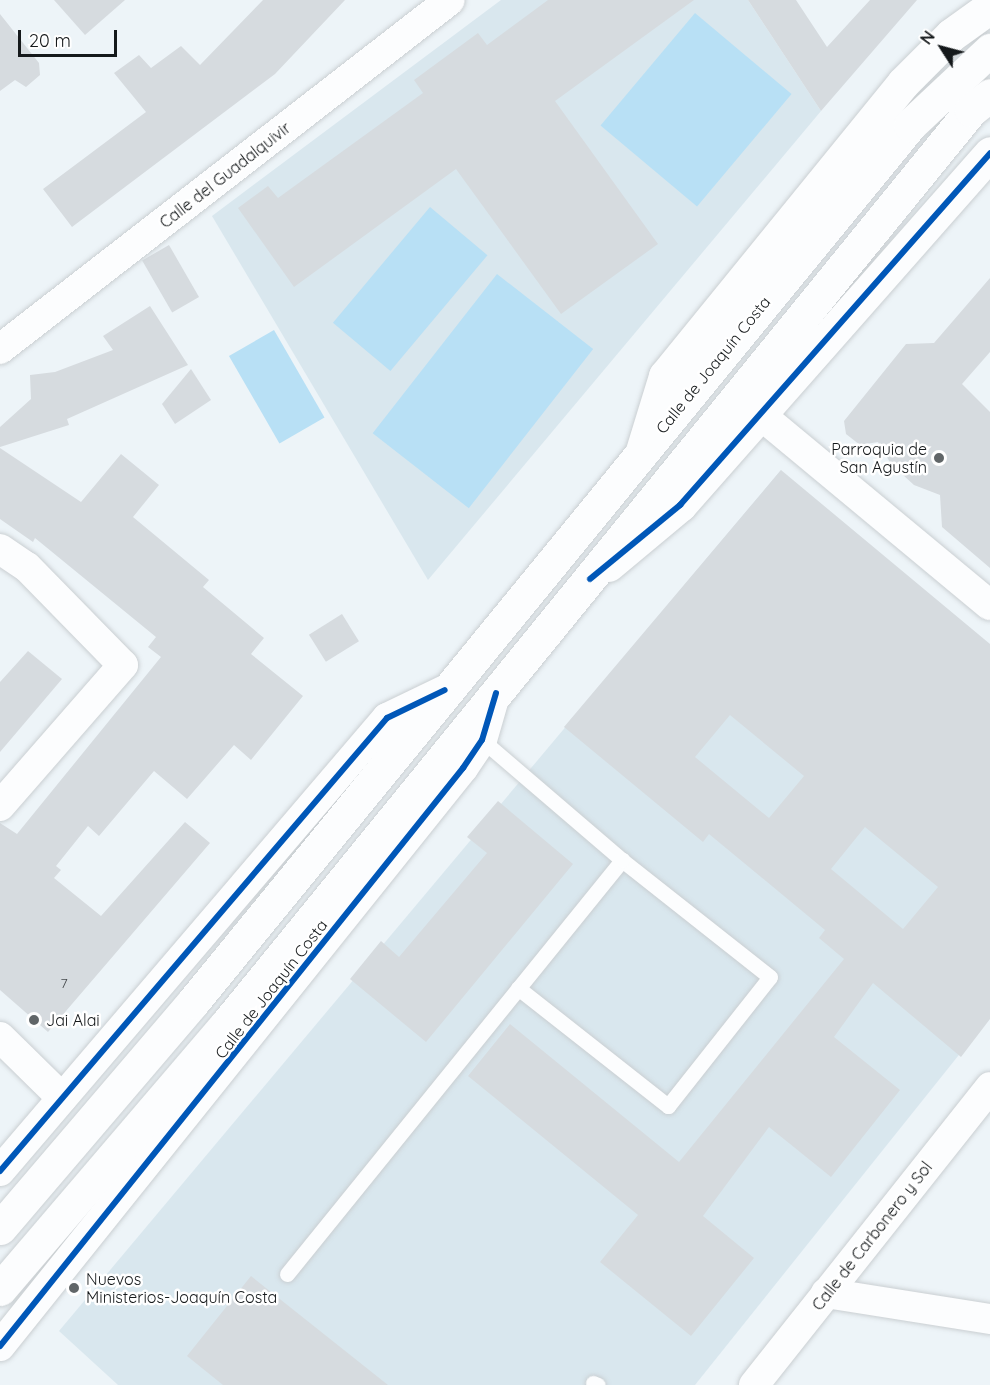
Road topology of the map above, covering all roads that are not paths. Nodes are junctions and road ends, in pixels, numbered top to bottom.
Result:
1 (450, 0) edge
2 (990, 7) edge
3 (990, 50) edge
4 (990, 95) edge
5 (990, 153) edge
6 (0, 349) edge
7 (762, 417) junction
8 (641, 454) junction
9 (0, 549) edge
10 (590, 579) junction
11 (989, 603) edge
12 (445, 690) junction
13 (496, 693) junction
14 (482, 740) junction
15 (0, 806) edge
16 (622, 860) junction
17 (518, 988) junction
18 (0, 1037) edge
19 (990, 1088) edge
20 (62, 1098) junction
21 (0, 1171) edge
22 (0, 1228) edge
23 (287, 1274) dead end
24 (0, 1289) edge
25 (826, 1293) junction
26 (990, 1319) edge
27 (0, 1346) edge
28 (754, 1385) edge

1 - 6 street, Calle del Guadalquivir
2 - 8 main road
3 - 8 main road, Calle de Joaquín Costa
4 - 10 main road, Calle de Joaquín Costa
5 - 7 main road
7 - 10 main road
7 - 11 street
8 - 12 main road, Calle de Joaquín Costa
9 - 15 street
10 - 13 main road, Calle de Joaquín Costa
12 - 20 street, Calle de Joaquín Costa
12 - 22 main road, Calle de Joaquín Costa
13 - 14 street, Calle de Joaquín Costa
13 - 24 main road, Calle de Joaquín Costa
14 - 16 lane
14 - 27 street, Calle de Joaquín Costa
16 - 17 lane
16 - 17 lane
17 - 23 lane
18 - 20 street
19 - 25 street, Calle de Carbonero y Sol
20 - 21 street, Calle de Joaquín Costa
25 - 26 street
25 - 28 street, Calle de Carbonero y Sol

